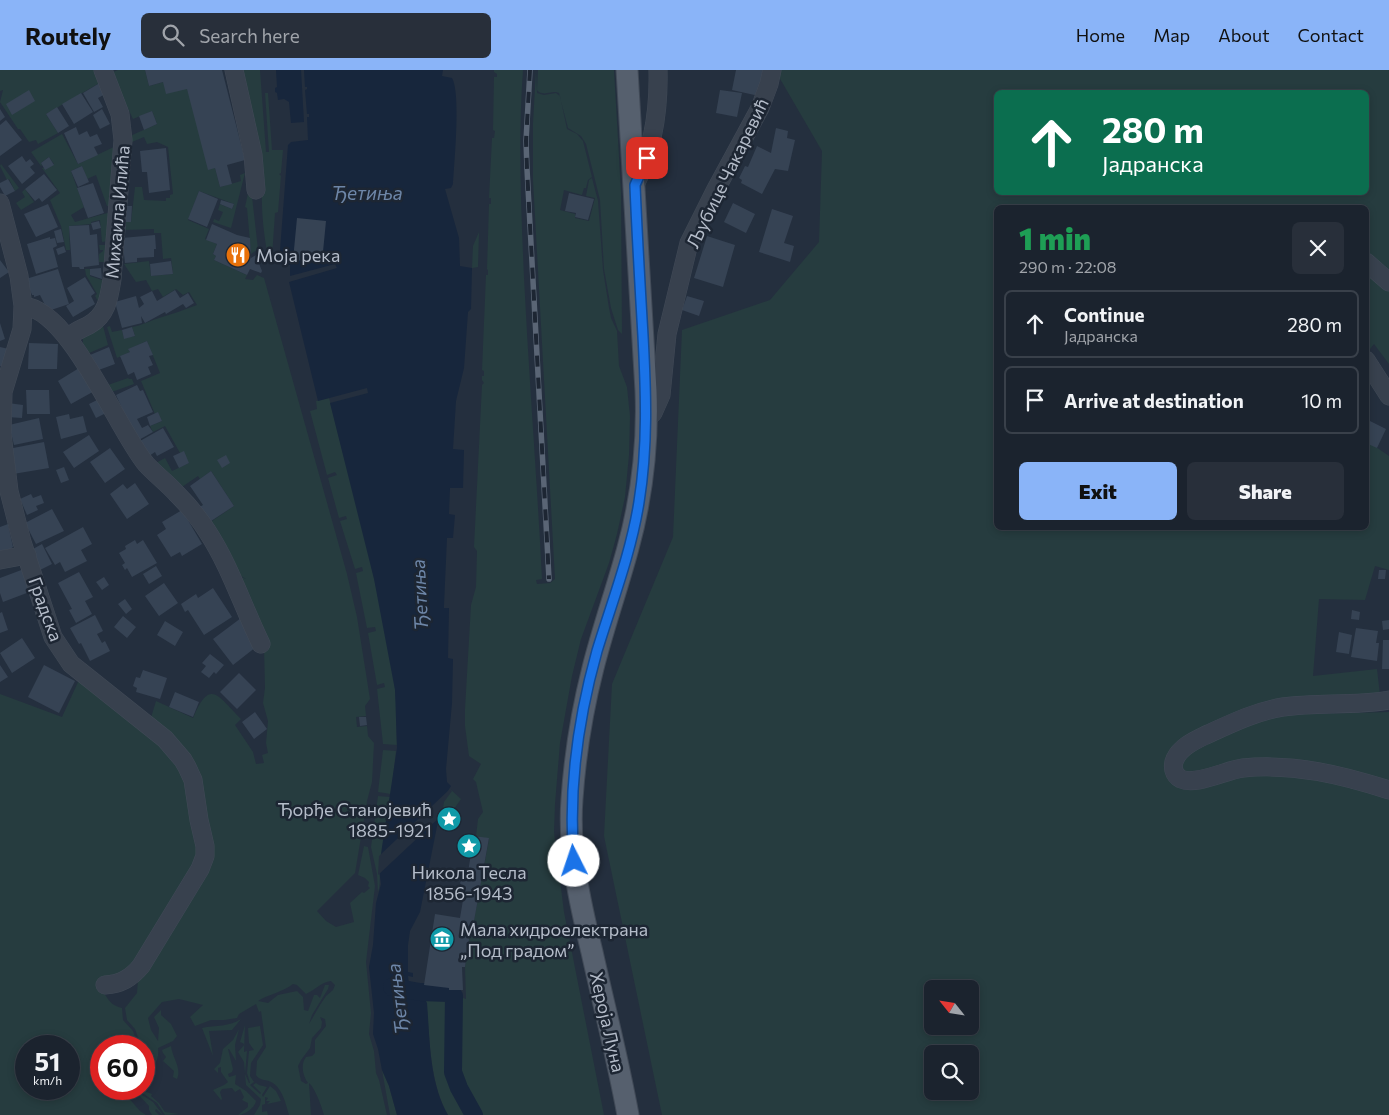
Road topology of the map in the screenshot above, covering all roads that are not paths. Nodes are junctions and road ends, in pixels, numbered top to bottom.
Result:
1 (103, 70) edge
2 (234, 70) edge
3 (628, 70) edge
4 (658, 70) edge
5 (772, 70) edge
6 (635, 185) junction
7 (256, 190) dead end
8 (0, 203) edge
9 (6, 241) edge
10 (1369, 265) edge
11 (1389, 282) edge
12 (24, 306) junction
13 (68, 338) junction
14 (1369, 365) edge
15 (1389, 396) edge
16 (646, 418) junction
17 (1, 434) edge
18 (27, 555) junction
19 (0, 560) edge
20 (261, 644) dead end
21 (1389, 700) edge
22 (1389, 790) edge
23 (105, 985) dead end
24 (628, 1115) edge

1 - 13 street, Михаила Илића
2 - 7 street
3 - 6 main road, Хероја Луна
4 - 6 street
5 - 16 street, Љубице Чакаревић
6 - 16 main road, Хероја Луна
8 - 9 street, Градска
9 - 12 street, Градска
10 - 11 street
12 - 13 street
12 - 17 street, Градска
13 - 20 street
14 - 15 street
16 - 24 main road, Хероја Луна
17 - 18 street, Градска
18 - 19 street
18 - 23 street, Градска
21 - 22 street

